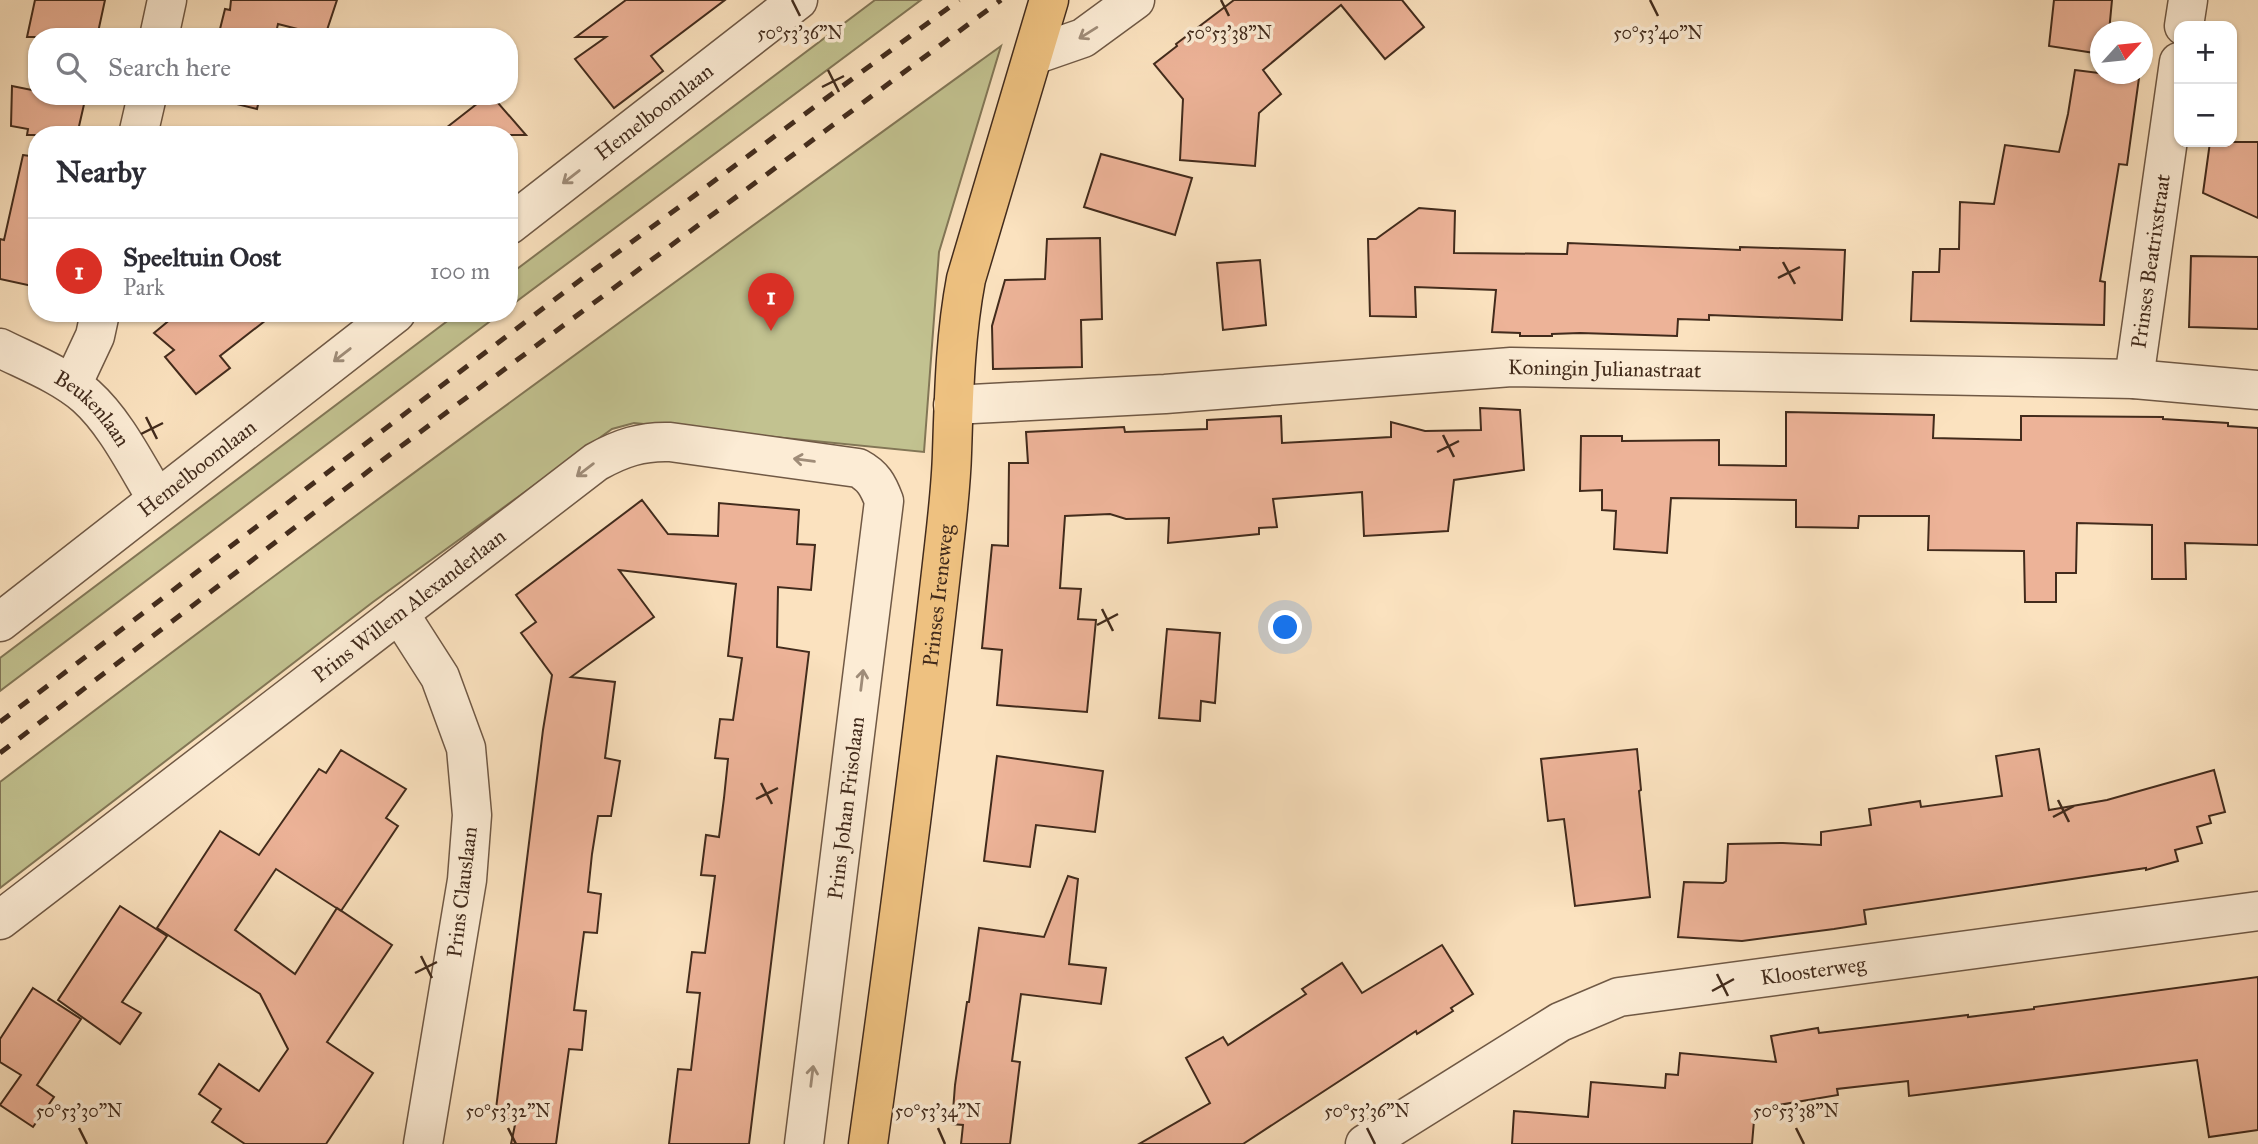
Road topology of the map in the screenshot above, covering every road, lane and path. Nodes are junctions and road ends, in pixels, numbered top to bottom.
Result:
1 (167, 0) edge
2 (799, 0) edge
3 (1049, 0) edge
4 (1135, 0) edge
5 (2188, 0) edge
6 (2185, 21) edge
7 (161, 28) edge
8 (1034, 55) junction
9 (2176, 84) edge
10 (144, 105) edge
11 (140, 126) edge
12 (518, 218) edge
13 (98, 322) edge
14 (384, 322) edge
15 (0, 348) edge
16 (2134, 379) junction
17 (72, 385) junction
18 (2258, 390) edge
19 (953, 405) junction
20 (870, 475) joint
21 (158, 499) junction
22 (399, 613) junction
23 (0, 622) edge
24 (2258, 911) edge
25 (0, 920) edge
26 (423, 1144) edge
27 (804, 1144) edge
28 (868, 1144) edge
29 (1365, 1144) edge

1 - 7 street
2 -> 12 street, Hemelboomlaan
3 - 8 main road, Prinses Ireneweg
4 -> 8 street
5 - 6 street
8 - 19 main road, Prinses Ireneweg
9 - 16 street, Prinses Beatrixstraat
10 - 11 street
13 - 17 street
14 -> 21 street, Hemelboomlaan
15 - 17 street, Beukenlaan
16 - 18 street, Koningin Julianastraat
16 - 19 street, Koningin Julianastraat
17 - 21 street, Beukenlaan
19 - 28 main road, Prinses Ireneweg
20 -> 22 street, Prins Willem Alexanderlaan
27 -> 20 street, Prins Johan Frisolaan
21 - 23 street, Hemelboomlaan
22 - 25 street, Prins Willem Alexanderlaan
22 - 26 street, Prins Clauslaan
24 - 29 street, Kloosterweg

